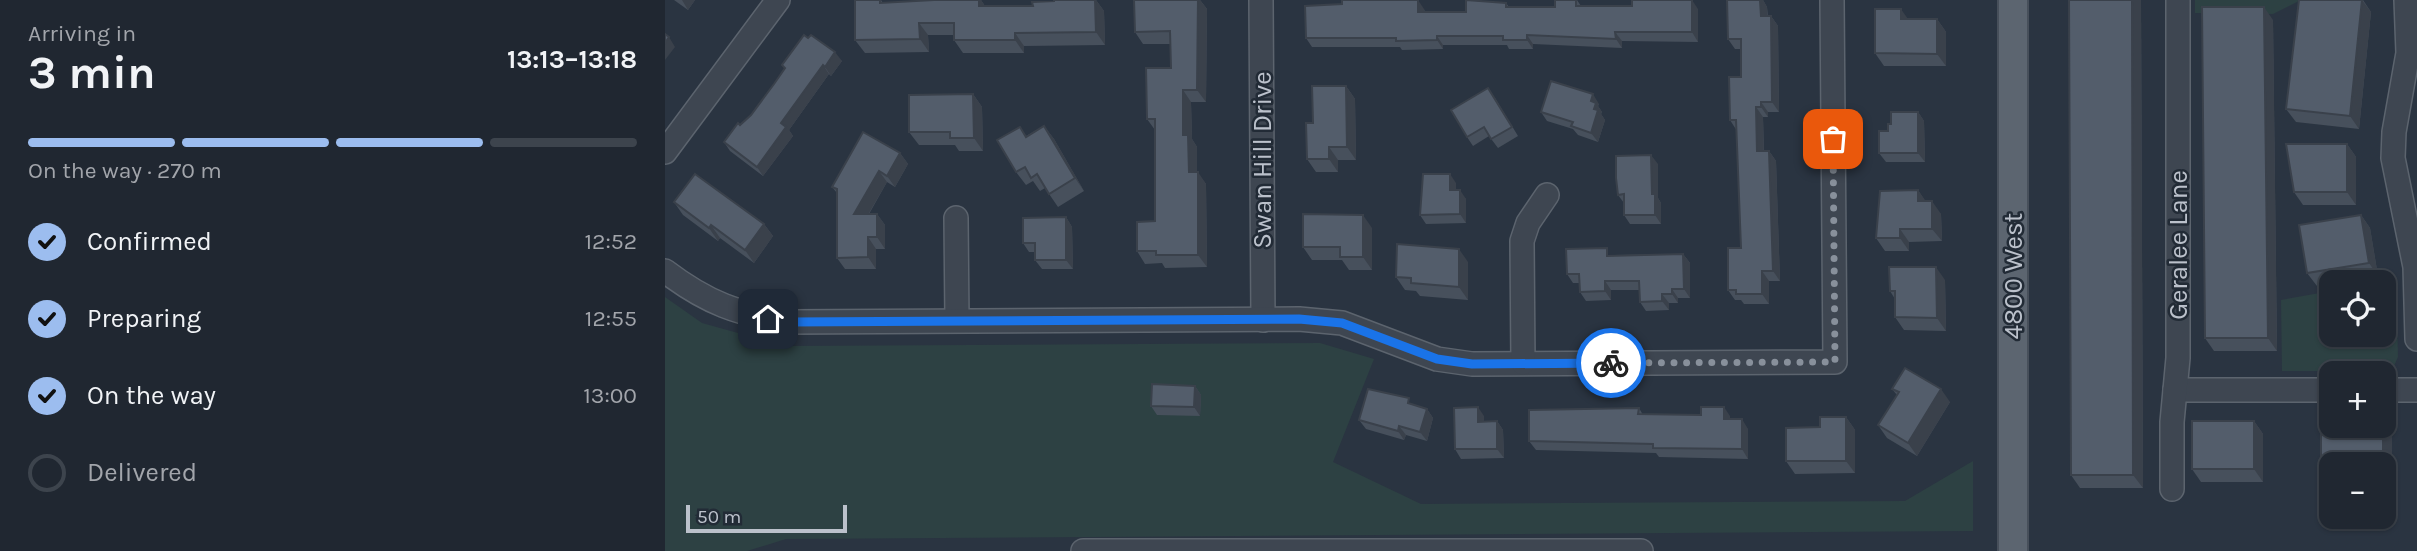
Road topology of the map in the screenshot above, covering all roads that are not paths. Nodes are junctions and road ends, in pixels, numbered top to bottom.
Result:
1 (778, 0) edge
2 (1261, 0) edge
3 (1832, 0) edge
4 (2013, 0) edge
5 (2178, 0) edge
6 (2406, 0) edge
7 (665, 152) edge
8 (1547, 195) dead end
9 (956, 218) dead end
10 (665, 271) edge
11 (957, 320) junction
12 (1263, 320) junction
13 (2417, 340) edge
14 (1523, 363) junction
15 (2175, 390) junction
16 (2319, 390) edge
17 (2396, 390) edge
18 (2417, 390) edge
19 (2172, 489) dead end
20 (1083, 551) edge
21 (1527, 551) edge
22 (1641, 551) edge
23 (2013, 551) edge

1 - 7 street
2 - 12 street, Swan Hill Drive
3 - 14 street
4 - 23 main road, 4800 West
5 - 15 street, Geralee Lane
6 - 13 street
8 - 14 street
9 - 11 street
10 - 11 street
11 - 12 street
12 - 14 street
15 - 16 street
15 - 19 street, Geralee Lane
17 - 18 street
20 - 21 street
21 - 22 street

